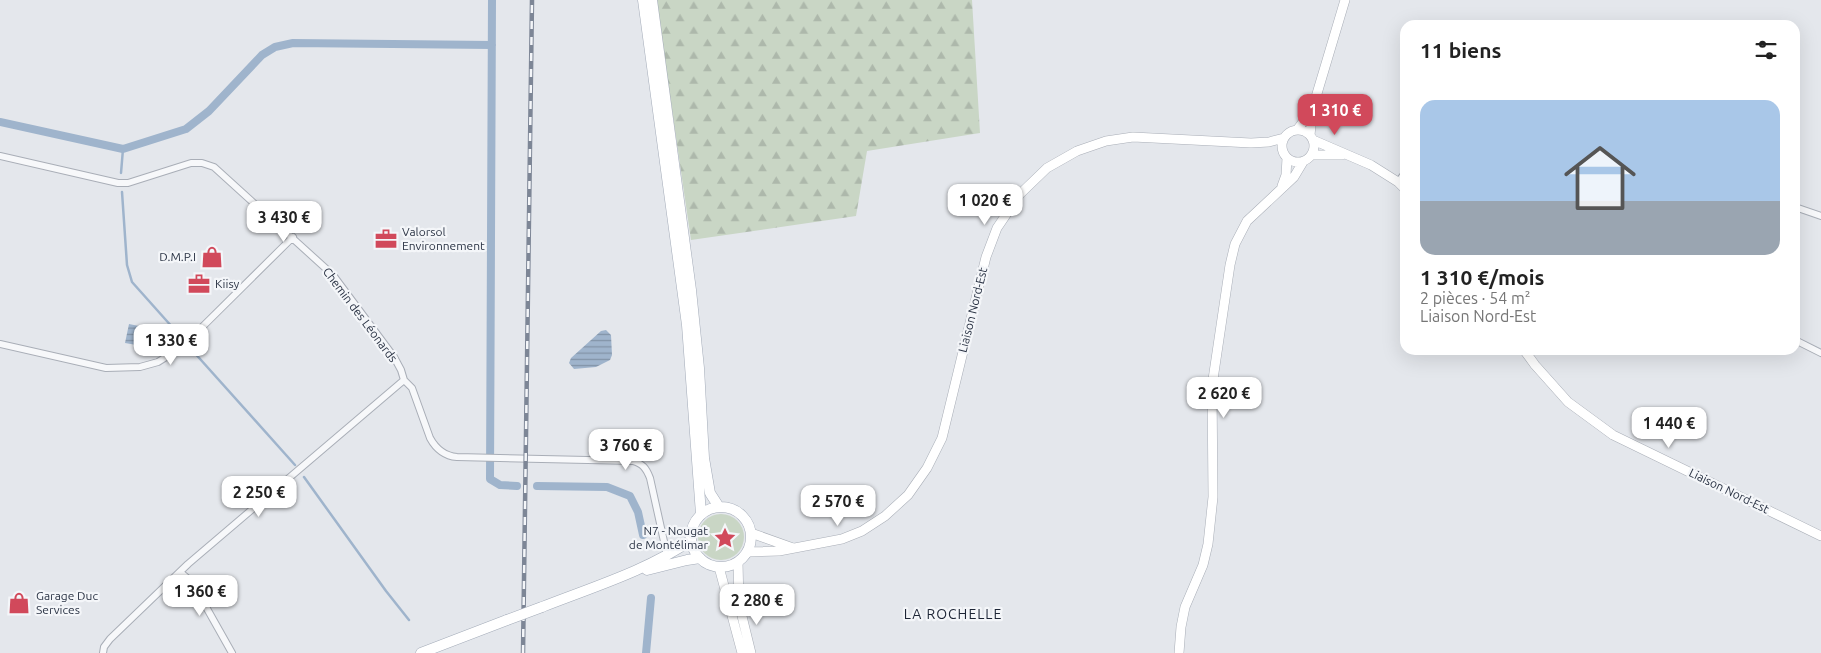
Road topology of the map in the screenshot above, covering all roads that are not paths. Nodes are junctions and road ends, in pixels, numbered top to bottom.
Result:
1 (643, 0) edge
2 (652, 0) edge
3 (1345, 0) edge
4 (1313, 107) junction
5 (1297, 130) junction
6 (1284, 138) junction
7 (1312, 138) junction
8 (1251, 143) junction
9 (1286, 155) junction
10 (1345, 155) junction
11 (0, 156) edge
12 (1312, 156) junction
13 (1303, 162) junction
14 (1400, 179) edge
15 (1398, 182) joint
16 (1281, 188) junction
17 (1800, 209) edge
18 (1821, 216) edge
19 (293, 237) junction
20 (1800, 342) edge
21 (0, 344) edge
22 (1821, 352) edge
23 (1527, 355) edge
24 (404, 380) junction
25 (719, 507) junction
26 (701, 514) junction
27 (752, 533) junction
28 (1821, 536) edge
29 (691, 540) junction
30 (796, 548) junction
31 (748, 552) junction
32 (666, 555) junction
33 (700, 558) junction
34 (738, 562) junction
35 (719, 567) junction
36 (180, 572) junction
37 (617, 578) junction
38 (103, 653) edge
39 (232, 653) edge
40 (421, 653) edge
41 (742, 653) edge
42 (751, 653) edge
43 (1180, 653) edge

1 - 26 main road
2 - 25 main road
3 - 4 main road
4 - 5 main road
4 - 7 main road
5 - 6 main road
5 - 7 main road
6 - 8 main road, Liaison Nord-Est
6 - 9 main road
7 - 10 main road
7 - 12 main road
8 - 9 main road, Liaison Nord-Est
8 - 30 main road, Liaison Nord-Est
9 - 13 main road
9 - 16 main road
10 - 12 main road
10 - 15 main road
11 - 19 street, Chemin des Léonards
12 - 13 main road
13 - 16 main road
14 - 15 street
16 - 43 main road
17 - 18 street
19 - 21 street
19 - 24 street, Chemin des Léonards
20 - 22 street
23 - 28 main road, Liaison Nord-Est
24 - 32 street, Chemin des Léonards
24 - 36 street
25 - 26 main road
25 - 27 main road
26 - 29 main road
27 - 30 main road
27 - 31 main road
29 - 32 main road
29 - 33 main road
30 - 31 main road, Liaison Nord-Est
31 - 34 main road
32 - 37 main road
33 - 35 main road
33 - 37 main road
34 - 35 main road
34 - 42 main road
35 - 41 main road
36 - 38 street
36 - 39 street
37 - 40 main road, bridge

